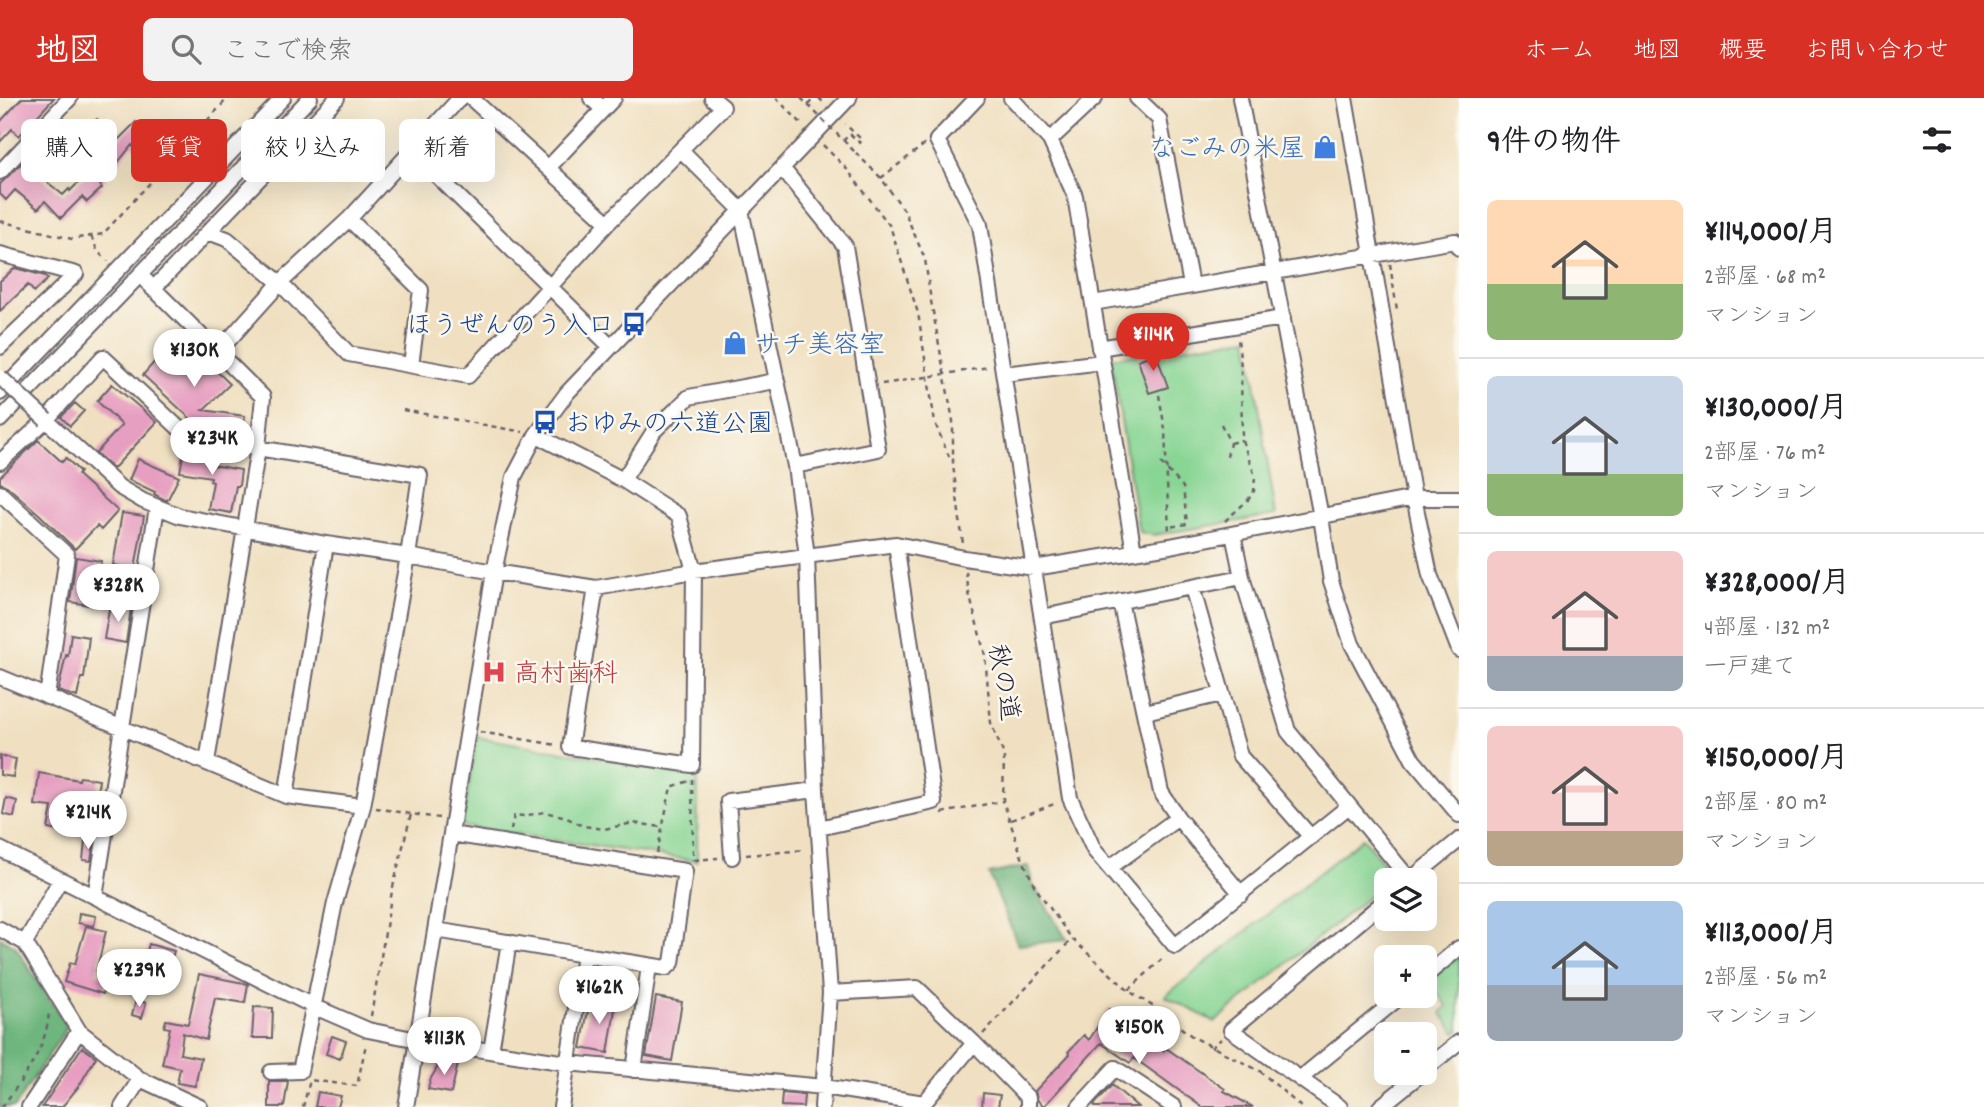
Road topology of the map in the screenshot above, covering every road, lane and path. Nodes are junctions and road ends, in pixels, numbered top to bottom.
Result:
1 (70, 98) edge
2 (228, 98) edge
3 (283, 98) edge
4 (310, 98) edge
5 (337, 98) edge
6 (460, 98) edge
7 (471, 98) edge
8 (591, 98) edge
9 (712, 98) edge
10 (776, 98) edge
11 (801, 98) edge
12 (814, 98) edge
13 (849, 98) edge
14 (977, 98) edge
15 (1011, 98) edge
16 (1095, 98) edge
17 (1138, 98) edge
18 (1240, 98) edge
19 (1345, 98) edge
20 (608, 103) edge
21 (808, 105) junction
22 (834, 113) junction
23 (441, 119) edge
24 (813, 135) junction
25 (937, 140) junction
26 (1051, 140) junction
27 (843, 141) junction
28 (681, 150) junction
29 (399, 165) edge
30 (548, 168) junction
31 (782, 168) junction
32 (0, 172) edge
33 (881, 178) junction
34 (443, 182) edge
35 (741, 210) junction
36 (349, 219) junction
37 (0, 222) edge
38 (608, 223) junction
39 (208, 232) junction
40 (91, 236) junction
41 (1459, 248) edge
42 (0, 254) edge
43 (1374, 256) junction
44 (118, 270) junction
45 (1275, 272) junction
46 (140, 275) junction
47 (280, 283) junction
48 (1191, 285) junction
49 (550, 288) junction
50 (153, 289) junction
51 (1093, 303) junction
52 (1283, 318) junction
53 (1236, 326) junction
54 (0, 347) edge
55 (611, 347) junction
56 (218, 352) junction
57 (1101, 355) junction
58 (411, 365) junction
59 (1003, 370) junction
60 (946, 373) junction
61 (928, 376) junction
62 (0, 377) edge
63 (775, 381) junction
64 (868, 386) junction
65 (0, 393) edge
66 (1159, 395) dead end
67 (402, 410) dead end
68 (0, 420) edge
69 (47, 420) junction
70 (1221, 425) dead end
71 (536, 435) junction
72 (1242, 440) junction
73 (1230, 443) junction
74 (258, 448) junction
75 (1227, 461) dead end
76 (0, 462) edge
77 (1161, 463) dead end
78 (953, 465) junction
79 (795, 466) junction
80 (1167, 470) junction
81 (623, 480) junction
82 (0, 493) edge
83 (1415, 498) junction
84 (1459, 498) edge
85 (157, 507) junction
86 (1321, 517) junction
87 (1169, 527) junction
88 (244, 530) junction
89 (1229, 535) junction
90 (326, 544) junction
91 (896, 544) junction
92 (1170, 546) junction
93 (1134, 552) junction
94 (408, 556) junction
95 (807, 556) junction
96 (964, 558) junction
97 (1034, 568) junction
98 (694, 571) junction
99 (494, 572) junction
100 (1242, 577) junction
101 (1192, 587) junction
102 (596, 588) junction
103 (1120, 601) junction
104 (1042, 617) junction
105 (1459, 650) edge
106 (0, 677) edge
107 (1222, 694) junction
108 (47, 697) junction
109 (1145, 712) junction
110 (124, 728) junction
111 (468, 730) junction
112 (570, 747) junction
113 (207, 762) junction
114 (692, 773) junction
115 (816, 790) junction
116 (286, 796) junction
117 (1070, 798) junction
118 (363, 806) junction
119 (1349, 806) junction
120 (411, 814) junction
121 (1459, 815) edge
122 (1178, 818) junction
123 (1011, 820) junction
124 (452, 827) junction
125 (662, 827) junction
126 (819, 828) junction
127 (1311, 837) junction
128 (1459, 840) edge
129 (509, 844) junction
130 (0, 849) edge
131 (820, 849) junction
132 (732, 857) junction
133 (654, 866) junction
134 (689, 866) junction
135 (1400, 868) edge
136 (1425, 868) edge
137 (1109, 869) junction
138 (60, 880) junction
139 (1241, 894) junction
140 (95, 897) junction
141 (1374, 910) edge
142 (0, 929) edge
143 (436, 930) junction
144 (1072, 939) junction
145 (509, 942) junction
146 (25, 943) junction
147 (1175, 947) junction
148 (1459, 948) edge
149 (584, 955) junction
150 (649, 966) junction
151 (1437, 966) edge
152 (51, 985) junction
153 (1129, 991) junction
154 (830, 993) junction
155 (315, 1007) junction
156 (1386, 1008) edge
157 (368, 1030) junction
158 (79, 1031) junction
159 (418, 1040) junction
160 (1459, 1042) edge
161 (974, 1043) junction
162 (491, 1051) junction
163 (1437, 1060) edge
164 (567, 1063) junction
165 (634, 1070) junction
166 (271, 1072) dead end
167 (1301, 1078) junction
168 (140, 1079) junction
169 (1407, 1085) edge
170 (824, 1087) junction
171 (923, 1105) edge
172 (2, 1107) edge
173 (29, 1107) edge
174 (122, 1107) edge
175 (200, 1107) edge
176 (303, 1107) edge
177 (406, 1107) edge
178 (561, 1107) edge
179 (822, 1107) edge
180 (1028, 1107) edge
181 (1079, 1107) edge
182 (1174, 1107) edge
183 (1301, 1107) edge
184 (1340, 1107) edge
185 (1380, 1107) edge

1 - 32 street
2 - 40 path
3 - 44 street
4 - 46 street
5 - 39 street
6 - 23 street
7 - 30 street
8 - 20 street
9 - 28 street
10 - 24 path
11 - 21 path, 秋の道, bridge
12 - 21 path
13 - 22 street
14 - 25 street
15 - 26 street
16 - 26 street
17 - 48 street
18 - 45 street
19 - 43 street
20 - 30 street
21 - 27 path, 秋の道, bridge
22 - 24 street
22 - 27 path
24 - 31 street
24 - 61 path
25 - 33 path
25 - 59 street
26 - 51 street
27 - 33 path, 秋の道, bridge
28 - 35 street
28 - 38 street
29 - 36 street
30 - 38 street
31 - 35 street
31 - 64 street
33 - 60 path, 秋の道
34 - 49 street
35 - 55 street
35 - 63 street
36 - 47 street
36 - 58 street
37 - 40 path
38 - 49 street
39 - 47 street
39 - 50 street
40 - 44 path
41 - 43 street
42 - 54 street
43 - 45 street
43 - 83 street
44 - 65 street
45 - 48 street
45 - 52 street
46 - 50 street
46 - 68 street
47 - 56 street
47 - 58 street
48 - 51 street
49 - 55 street
49 - 58 street
50 - 56 street
51 - 57 street
52 - 53 street
52 - 86 street
53 - 57 street
53 - 72 path
55 - 71 street
56 - 74 street
57 - 59 street
57 - 93 street
59 - 60 path
59 - 97 street
60 - 61 path
60 - 78 path, 秋の道
61 - 64 path
61 - 78 path
62 - 69 street, bridge
63 - 79 street
63 - 81 street
64 - 79 street
66 - 80 path
67 - 71 path
69 - 74 street
69 - 76 street
69 - 85 street
70 - 73 path
71 - 81 street
71 - 99 street
72 - 73 path
72 - 89 path
73 - 75 path
74 - 88 street
74 - 94 street
77 - 80 path
78 - 96 path, 秋の道
79 - 95 street
80 - 87 path
80 - 87 path
81 - 98 street
82 - 108 street
83 - 84 street
83 - 86 street
83 - 105 street
85 - 88 street
85 - 110 street
86 - 89 street
86 - 121 street
87 - 92 path
88 - 90 street
88 - 113 street
89 - 92 street
89 - 100 street
90 - 94 street
90 - 116 street
91 - 95 street
91 - 96 street
91 - 126 street
92 - 93 street
93 - 97 street
94 - 99 street
94 - 118 street
95 - 98 street
95 - 115 street
96 - 97 street
96 - 123 path, 秋の道
97 - 104 street
98 - 102 street
98 - 114 street
99 - 102 street
99 - 111 street
100 - 101 street
100 - 119 street
101 - 103 street
101 - 107 street
102 - 112 street
103 - 104 street
103 - 109 street
104 - 117 street
106 - 108 street
107 - 109 street
107 - 127 street
108 - 110 street
109 - 122 street
110 - 113 street
110 - 140 street
111 - 112 path
111 - 124 street
112 - 114 street
113 - 116 street
114 - 125 path
114 - 134 path
115 - 126 street
115 - 132 street
116 - 118 street
117 - 123 path
117 - 137 street
118 - 120 path
118 - 155 street
119 - 127 street
119 - 135 street
120 - 124 path
120 - 157 path
122 - 137 street
122 - 139 street
123 - 144 path, 秋の道
124 - 129 street
124 - 143 street
125 - 129 path
125 - 133 path
126 - 131 street
127 - 139 street
128 - 136 street
129 - 133 street
130 - 138 street
131 - 132 path
131 - 154 street
132 - 134 path
133 - 134 street
134 - 150 street
137 - 147 street
138 - 140 street
138 - 146 street
139 - 147 street
140 - 155 street
141 - 167 street
142 - 146 street
143 - 145 street
143 - 159 street
144 - 153 path, 秋の道
144 - 161 path
145 - 149 street
145 - 162 street
146 - 152 street
147 - 153 path
148 - 151 street
149 - 150 street
149 - 164 street
150 - 165 street
152 - 158 street
152 - 172 path
153 - 183 path, 秋の道
154 - 161 street
154 - 170 street
155 - 157 street
155 - 166 street
156 - 167 street
157 - 159 street
157 - 176 path
158 - 168 street
158 - 173 street
159 - 162 street
159 - 177 street
160 - 163 street
161 - 171 street
161 - 180 street
162 - 164 street
164 - 165 street
164 - 178 street
165 - 170 street
167 - 184 street
168 - 174 street
168 - 175 street
169 - 185 street
170 - 171 street
170 - 179 street
181 - 182 street

